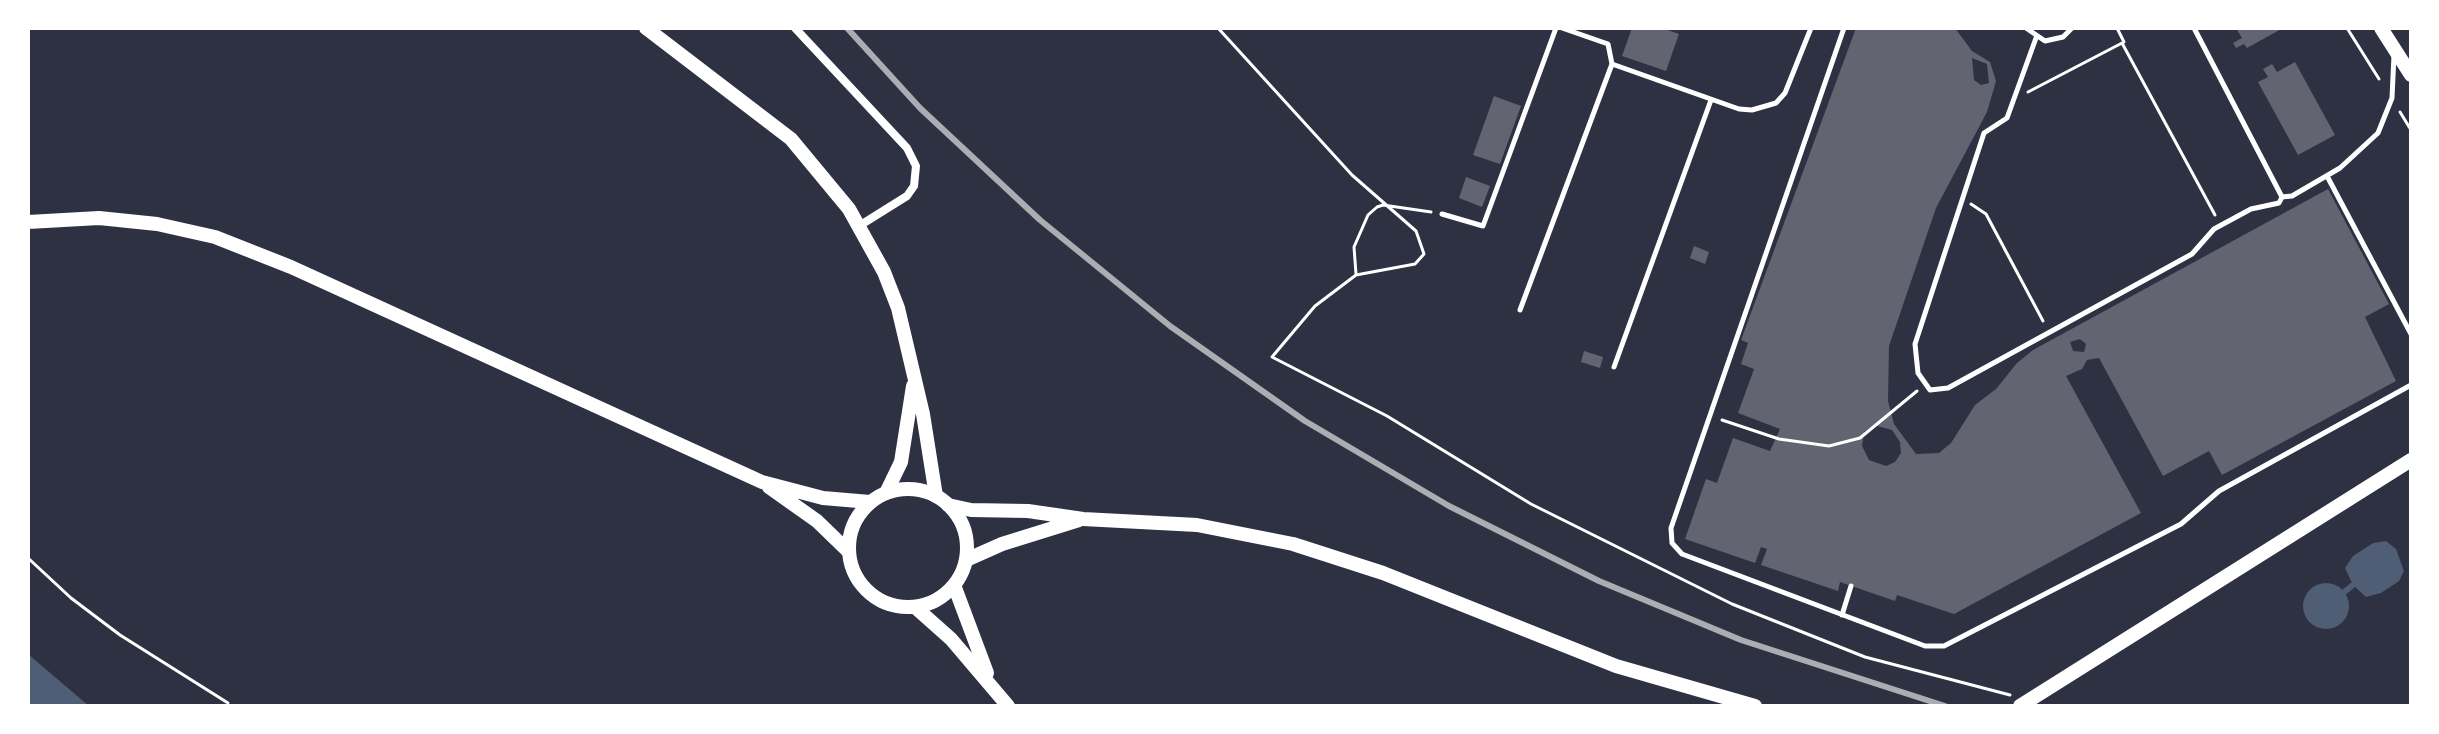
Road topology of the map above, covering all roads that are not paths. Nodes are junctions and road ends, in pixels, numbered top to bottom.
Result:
1 (646, 28) edge
2 (795, 28) edge
3 (1559, 28) edge
4 (1811, 28) edge
5 (1844, 28) edge
6 (2026, 28) edge
7 (2072, 28) edge
8 (2194, 28) edge
9 (2381, 28) edge
10 (2036, 38) junction
11 (2395, 50) junction
12 (1612, 64) junction
13 (2411, 75) edge
14 (1711, 100) junction
15 (2327, 176) junction
16 (2282, 197) junction
17 (1442, 214) road end
18 (28, 222) edge
19 (859, 226) junction
20 (1520, 310) dead end
21 (2411, 334) edge
22 (1614, 367) dead end
23 (915, 378) junction
24 (2411, 385) edge
25 (2411, 460) edge
26 (762, 482) junction
27 (886, 493) junction
28 (942, 500) junction
29 (870, 502) junction
30 (1083, 519) junction
31 (848, 551) junction
32 (966, 560) junction
33 (954, 585) junction
34 (1851, 586) dead end
35 (915, 607) junction
36 (1842, 615) junction
37 (990, 680) junction
38 (2018, 701) edge
39 (1008, 706) edge
40 (1755, 706) edge

1 - 19 main road
2 - 19 street
3 - 12 lane
3 - 17 lane
4 - 14 lane
5 - 36 lane
6 - 10 lane
7 - 10 lane
8 - 16 lane
9 - 11 main road
10 - 16 lane
11 - 13 main road
11 - 15 lane
12 - 14 lane
12 - 20 lane
14 - 22 lane
15 - 16 lane
15 - 21 lane
18 - 26 main road
19 - 23 main road
23 - 27 main road
23 - 28 main road
24 - 36 lane
25 - 38 main road
26 - 29 main road
26 - 31 main road
27 - 28 main road
27 - 29 main road
28 - 30 main road
28 - 32 main road
29 - 31 main road
30 - 32 main road
30 - 40 main road
31 - 35 main road
32 - 33 main road
33 - 35 main road
33 - 37 main road
34 - 36 lane
35 - 37 main road
37 - 39 main road

